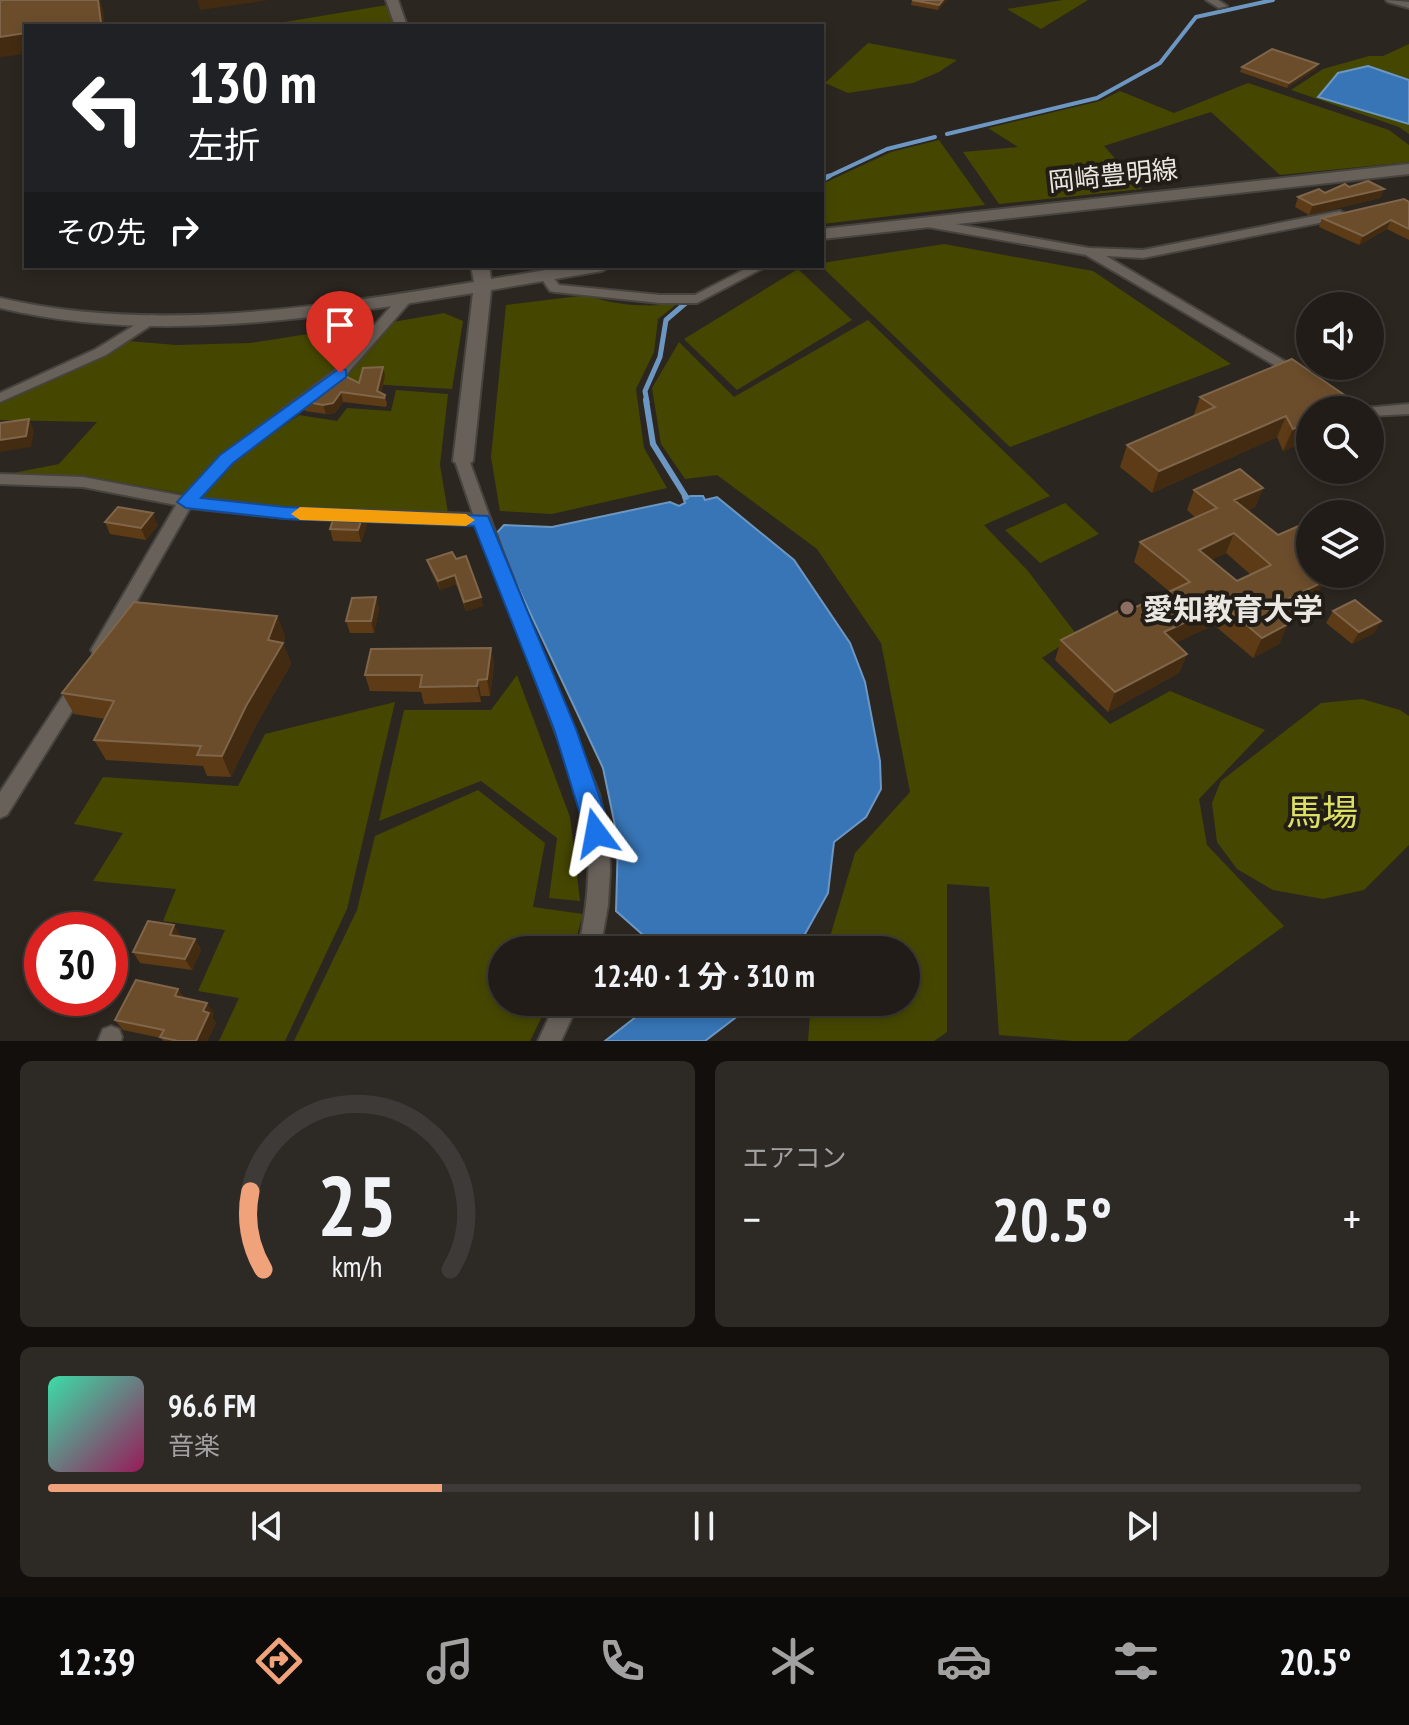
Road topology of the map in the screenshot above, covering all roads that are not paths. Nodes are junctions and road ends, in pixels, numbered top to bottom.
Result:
1 (392, 0) edge
2 (1211, 0) edge
3 (1391, 0) edge
4 (1409, 5) edge
5 (1222, 6) dead end
6 (400, 24) edge
7 (1409, 169) edge
8 (1355, 211) edge
9 (917, 221) junction
10 (824, 234) edge
11 (1089, 252) junction
12 (589, 268) edge
13 (757, 268) edge
14 (545, 275) junction
15 (482, 276) edge
16 (405, 299) junction
17 (0, 303) edge
18 (151, 319) junction
19 (1334, 396) edge
20 (0, 398) edge
21 (1409, 409) edge
22 (1384, 410) edge
23 (463, 461) joint
24 (4, 484) edge
25 (186, 502) junction
26 (481, 520) junction
27 (0, 809) edge
28 (592, 936) edge
29 (561, 1016) edge
30 (549, 1041) edge

1 - 6 main road
2 - 5 street
3 - 4 street
7 - 9 main road, 岡崎豊明線
8 - 11 street
9 - 10 main road, 岡崎豊明線
9 - 11 street
11 - 19 street
12 - 14 main road
13 - 14 street
14 - 15 main road
15 - 16 main road
15 - 23 main road
16 - 18 main road
16 - 25 street
17 - 18 main road
18 - 20 street
21 - 22 street
23 - 26 street
24 - 25 street
25 - 26 street
25 - 27 street
26 - 28 street
29 - 30 street

